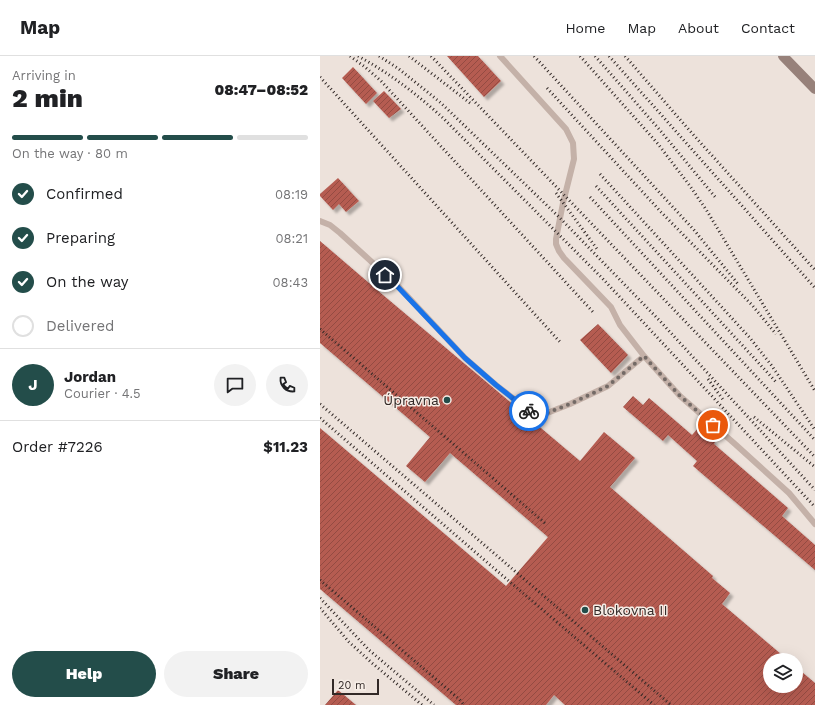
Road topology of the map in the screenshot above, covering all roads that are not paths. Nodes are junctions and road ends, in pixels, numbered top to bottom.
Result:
1 (500, 56) edge
2 (783, 56) edge
3 (815, 89) edge
4 (320, 221) edge
5 (644, 356) junction
6 (815, 524) edge

1 - 5 lane
2 - 3 main road
4 - 5 lane
5 - 6 lane

